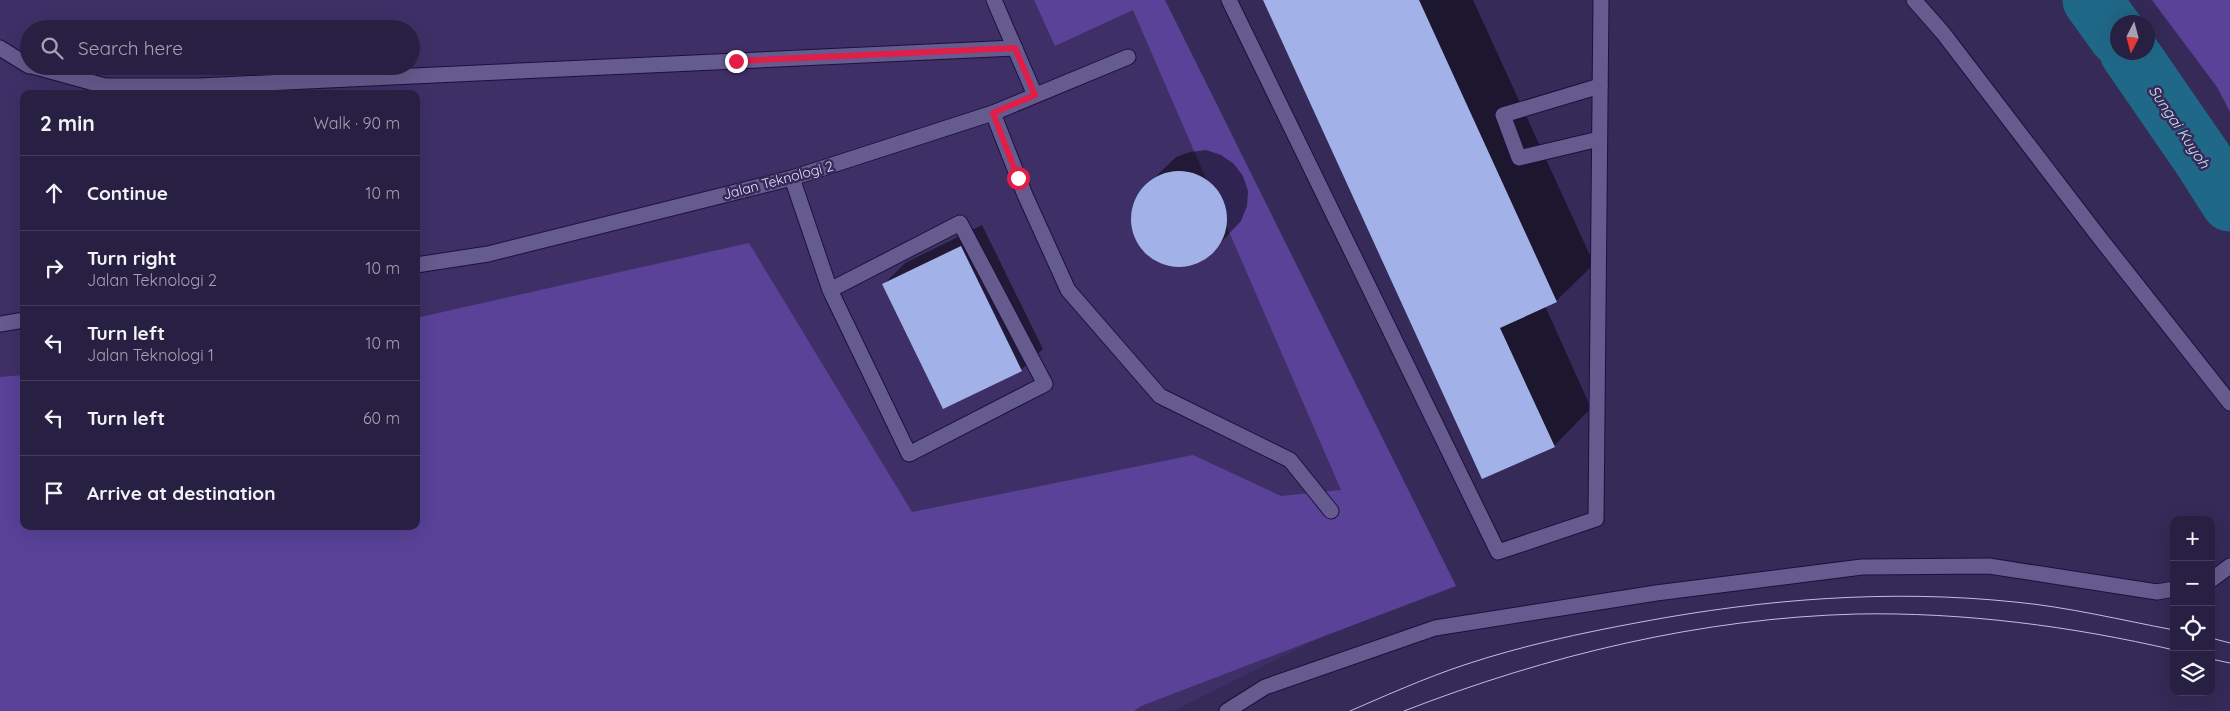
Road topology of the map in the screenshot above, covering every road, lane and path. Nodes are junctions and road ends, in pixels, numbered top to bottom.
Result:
1 (994, 0) edge
2 (1229, 0) edge
3 (1601, 0) edge
4 (1914, 0) edge
5 (0, 48) edge
6 (1015, 48) junction
7 (1128, 57) dead end
8 (20, 60) edge
9 (64, 75) edge
10 (1600, 86) junction
11 (1035, 95) junction
12 (993, 113) junction
13 (1599, 139) junction
14 (792, 178) junction
15 (420, 264) edge
16 (830, 290) junction
17 (20, 321) edge
18 (0, 324) edge
19 (2230, 403) edge
20 (1331, 511) dead end
21 (2230, 566) edge
22 (2215, 577) edge
23 (2170, 590) edge
24 (1227, 711) edge

1 - 6 street
2 - 13 street
3 - 10 street
4 - 19 street
5 - 8 street
6 - 9 street
6 - 11 street
7 - 11 street, Jalan Teknologi 2
10 - 13 street
10 - 13 street
11 - 12 street, Jalan Teknologi 2
12 - 14 street, Jalan Teknologi 2
12 - 20 street
14 - 15 street, Jalan Teknologi 2
14 - 16 street
16 - 16 street
17 - 18 street
21 - 22 street
23 - 24 street

